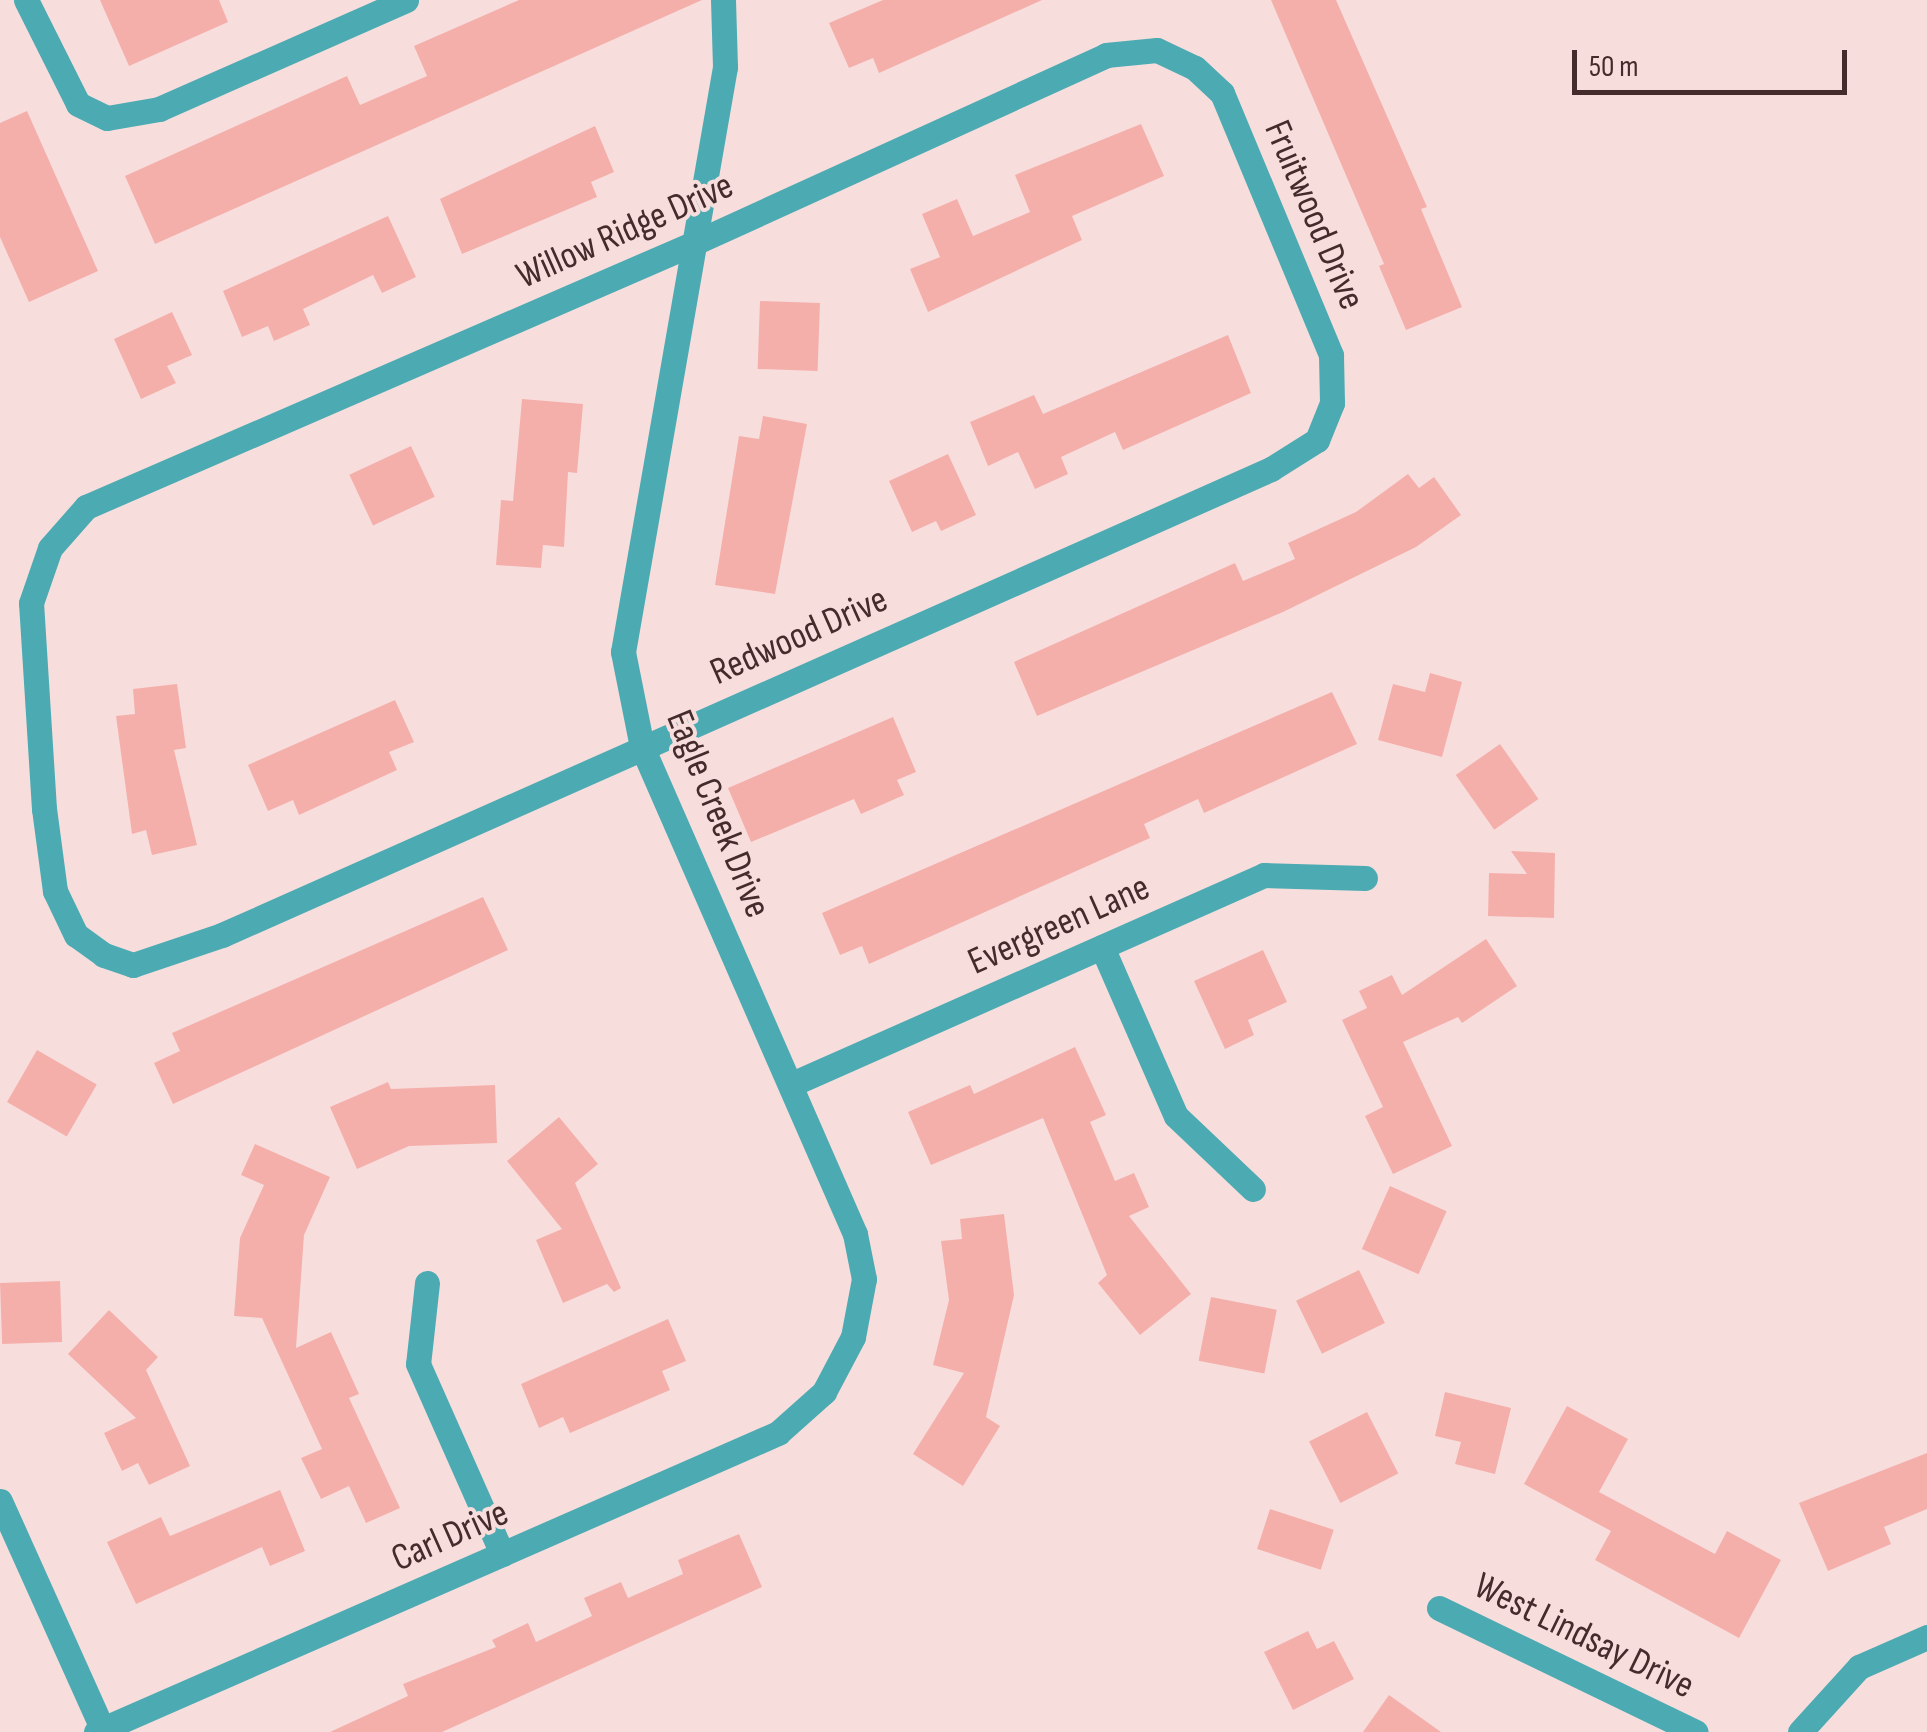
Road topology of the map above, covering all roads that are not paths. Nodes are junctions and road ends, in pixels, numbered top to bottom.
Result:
1 (26, 0) edge
2 (406, 0) edge
3 (723, 0) edge
4 (1195, 68) joint
5 (692, 244) junction
6 (1332, 404) joint
7 (642, 746) junction
8 (1365, 878) dead end
9 (1102, 946) junction
10 (104, 955) joint
11 (792, 1084) junction
12 (1253, 1189) dead end
13 (427, 1283) dead end
14 (824, 1392) joint
15 (0, 1502) edge
16 (502, 1554) junction
17 (1439, 1608) dead end
18 (1927, 1637) edge
19 (101, 1731) edge
20 (1696, 1732) edge
21 (1800, 1732) edge

1 - 2 street
3 - 5 street, Eagle Creek Drive
4 - 5 street, Willow Ridge Drive
4 - 6 street, Fruitwood Drive
5 - 7 street, Eagle Creek Drive
5 - 10 street, Willow Ridge Drive
6 - 7 street, Redwood Drive
7 - 10 street, Redwood Drive
7 - 11 street, Eagle Creek Drive
8 - 9 street, Evergreen Lane
9 - 11 street, Evergreen Lane
9 - 12 street
11 - 14 street, Eagle Creek Drive
13 - 16 street
14 - 16 street, Carl Drive
15 - 19 street
16 - 19 street, Carl Drive
17 - 20 street, West Lindsay Drive
18 - 21 street

